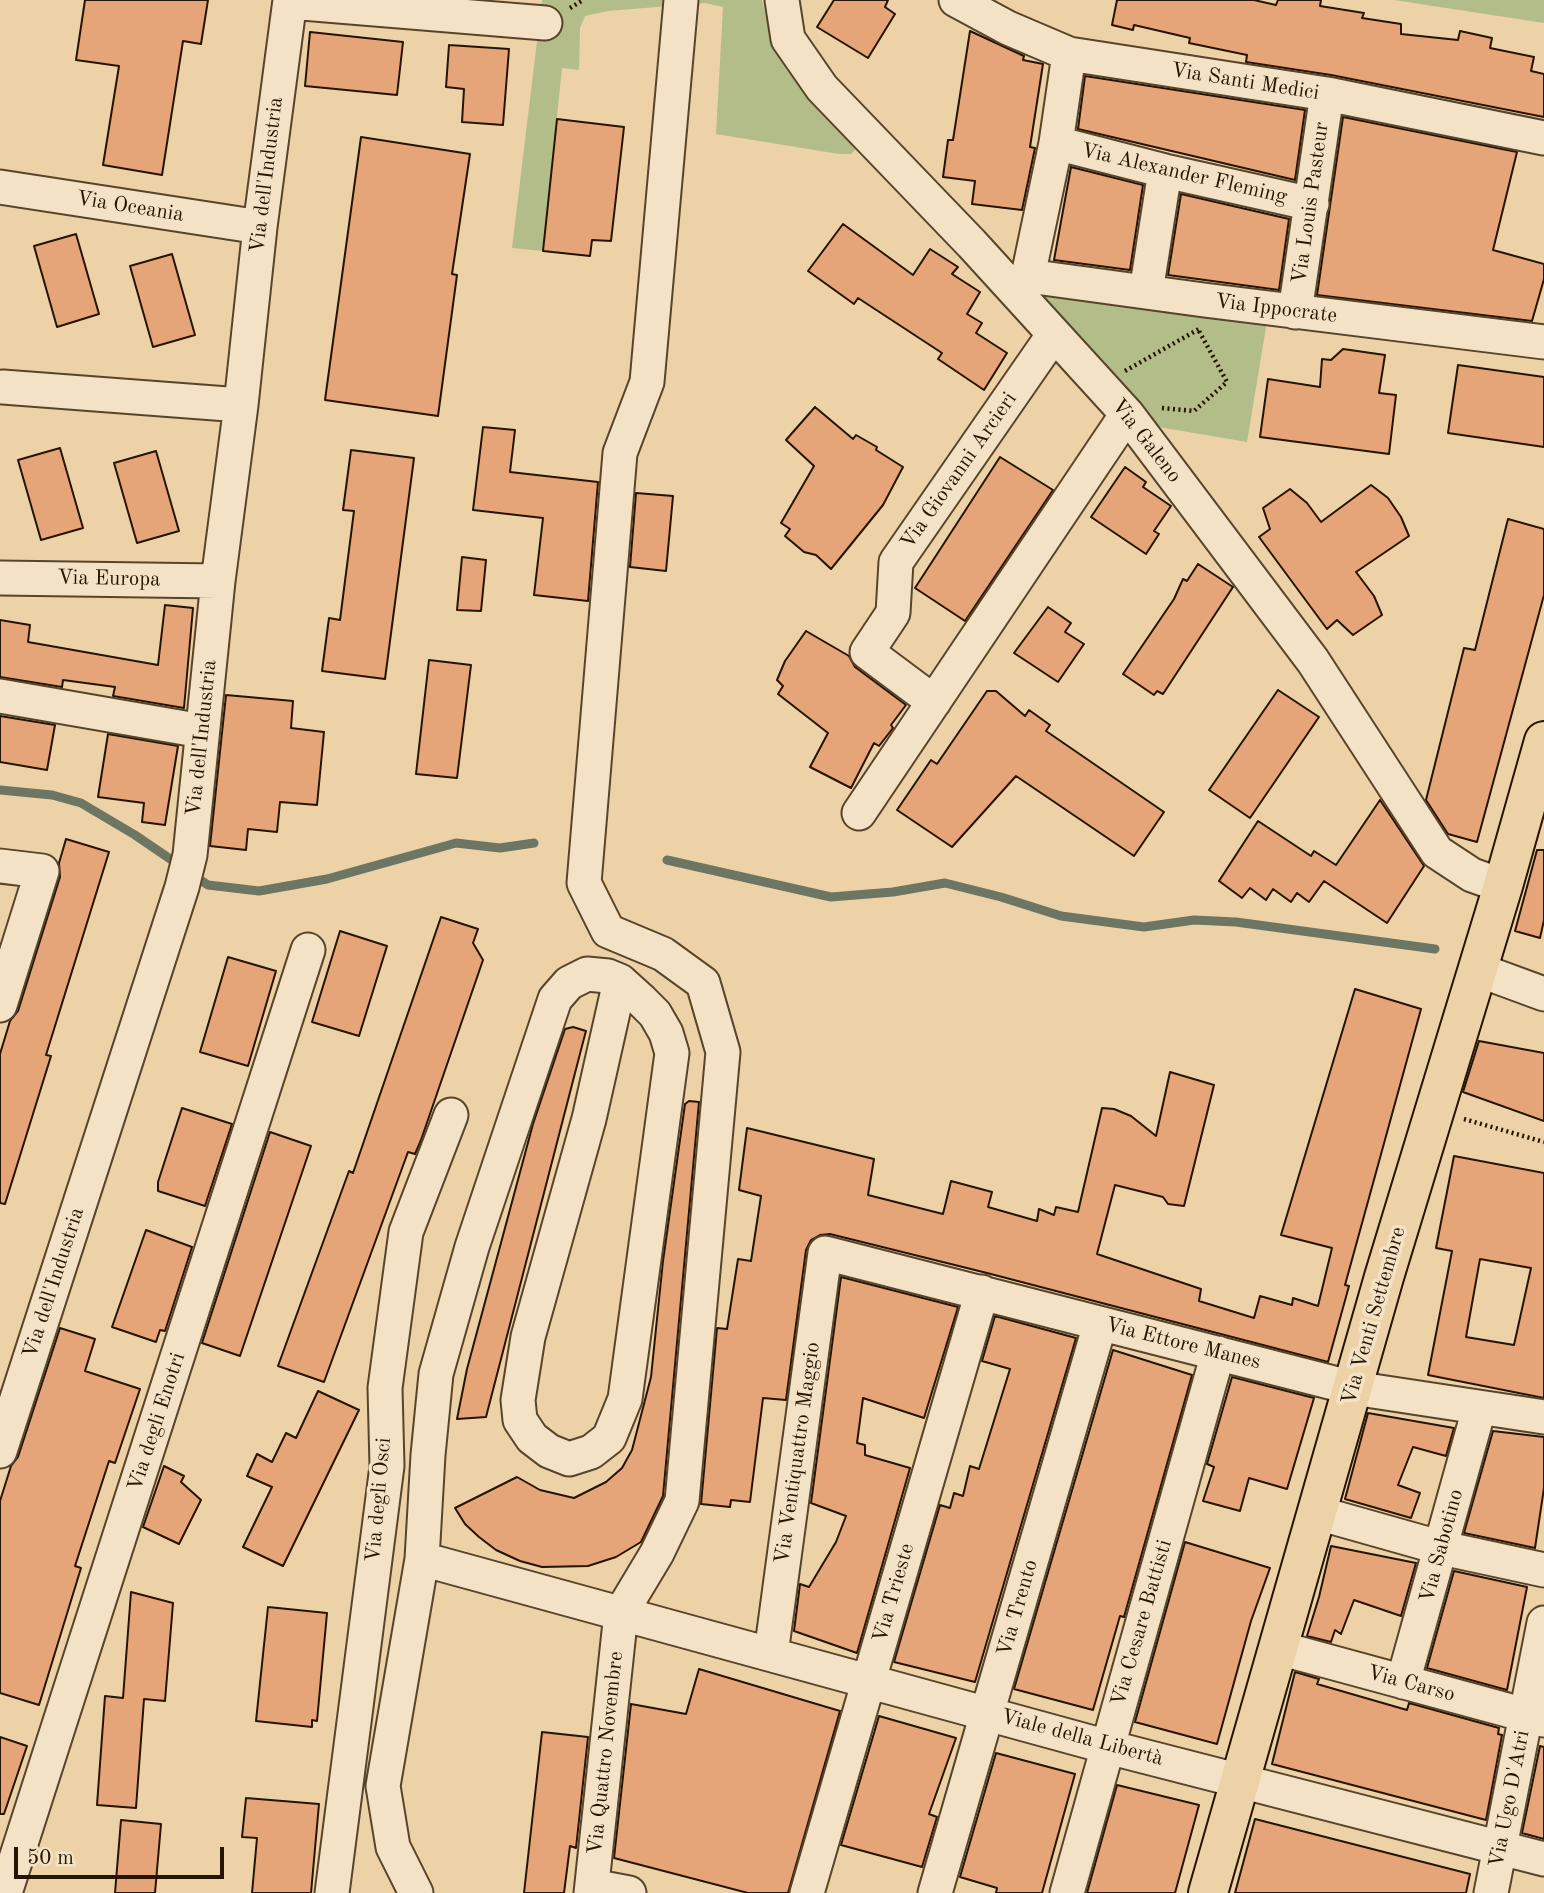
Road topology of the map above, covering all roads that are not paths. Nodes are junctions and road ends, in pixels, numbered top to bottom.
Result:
1 (681, 0) edge
2 (956, 0) edge
3 (290, 1) edge
4 (783, 1) edge
5 (545, 23) dead end
6 (1069, 54) junction
7 (1327, 94) junction
8 (1544, 138) edge
9 (1056, 143) junction
10 (1165, 171) junction
11 (0, 187) edge
12 (1312, 204) junction
13 (260, 227) junction
14 (1021, 282) junction
15 (1146, 292) junction
16 (1295, 312) junction
17 (1054, 334) junction
18 (1544, 342) edge
19 (3, 387) dead end
20 (1128, 392) junction
21 (241, 405) junction
22 (0, 578) edge
23 (218, 581) junction
24 (0, 696) edge
25 (934, 702) junction
26 (202, 731) junction
27 (1544, 741) edge
28 (859, 813) dead end
29 (0, 866) edge
30 (1503, 886) junction
31 (308, 950) dead end
32 (1476, 969) junction
33 (620, 981) junction
34 (1544, 994) edge
35 (0, 1005) edge
36 (451, 1115) dead end
37 (825, 1253) joint
38 (982, 1292) junction
39 (1100, 1324) junction
40 (1218, 1353) junction
41 (1353, 1388) junction
42 (1479, 1409) junction
43 (1544, 1417) edge
44 (0, 1451) edge
45 (1318, 1513) junction
46 (1442, 1548) junction
47 (422, 1559) junction
48 (1544, 1570) edge
49 (621, 1613) junction
50 (1544, 1623) edge
51 (1279, 1648) junction
52 (771, 1654) junction
53 (869, 1679) junction
54 (1403, 1682) junction
55 (987, 1713) junction
56 (1535, 1718) edge
57 (1108, 1746) junction
58 (1240, 1781) junction
59 (1501, 1848) junction
60 (1544, 1859) edge
61 (592, 1890) edge
62 (5, 1893) edge
63 (332, 1893) edge
64 (416, 1893) edge
65 (629, 1893) edge
66 (807, 1893) edge
67 (935, 1893) edge
68 (1067, 1893) edge
69 (1208, 1893) edge
70 (1491, 1893) edge

1 - 49 street
2 - 6 street, Via Santi Medici
3 - 5 street
3 - 13 street, Via dell'Industria
4 - 14 street, Via Galeno
6 - 7 street, Via Santi Medici
6 - 9 street
7 - 8 street, Via Santi Medici
7 - 12 street, Via Louis Pasteur
9 - 10 street, Via Alexander Fleming
9 - 14 street
10 - 12 street, Via Alexander Fleming
10 - 15 street
11 - 13 street, Via Oceania
12 - 16 street, Via Louis Pasteur
13 - 21 street, Via dell'Industria
14 - 15 street, Via Ippocrate
14 - 17 street, Via Galeno
15 - 16 street, Via Ippocrate
16 - 18 street, Via Ippocrate
17 - 20 street, Via Galeno
17 - 25 street, Via Giovanni Arcieri
19 - 21 street
20 - 25 street
20 - 30 street, Via Galeno
21 - 23 street, Via dell'Industria
22 - 23 street, Via Europa
23 - 26 street, Via dell'Industria
24 - 26 street
25 - 28 street
26 - 44 street, Via dell'Industria
27 - 30 main road, Via Venti Settembre
29 - 35 street
30 - 32 main road, Via Venti Settembre
31 - 62 street, Via degli Enotri
32 - 34 street
32 - 41 main road, Via Venti Settembre
33 - 33 street
33 - 47 street
36 - 63 street, Via degli Osci
37 - 38 street, Via Ettore Manes
37 - 52 street, Via Ventiquattro Maggio
38 - 39 street, Via Ettore Manes
38 - 53 street, Via Trieste
39 - 40 street, Via Ettore Manes
39 - 55 street, Via Trento
40 - 41 street, Via Ettore Manes
40 - 57 street, Via Cesare Battisti
41 - 42 street, Via Ettore Manes
41 - 45 main road, Via Venti Settembre
42 - 43 street, Via Ettore Manes
42 - 46 street, Via Sabotino
45 - 46 street
45 - 51 main road, Via Venti Settembre
46 - 48 street
46 - 54 street, Via Sabotino
47 - 49 street, Viale della Libertà
47 - 64 street
49 - 52 street, Viale della Libertà
49 - 61 street, Via Quattro Novembre
50 - 56 street, Via Ugo D'Atri
51 - 54 street, Via Carso
51 - 58 main road, Via Venti Settembre
52 - 53 street, Viale della Libertà
53 - 55 street, Viale della Libertà
53 - 66 street, Via Trieste
54 - 56 street, Via Carso
55 - 57 street, Viale della Libertà
55 - 67 street, Via Trento
56 - 59 street, Via Ugo D'Atri
57 - 58 street, Viale della Libertà
57 - 68 street, Via Cesare Battisti
58 - 59 street, Viale della Libertà
58 - 69 main road, Via Venti Settembre
59 - 60 street, Viale della Libertà
59 - 70 street, Via Ugo D'Atri
61 - 65 street

